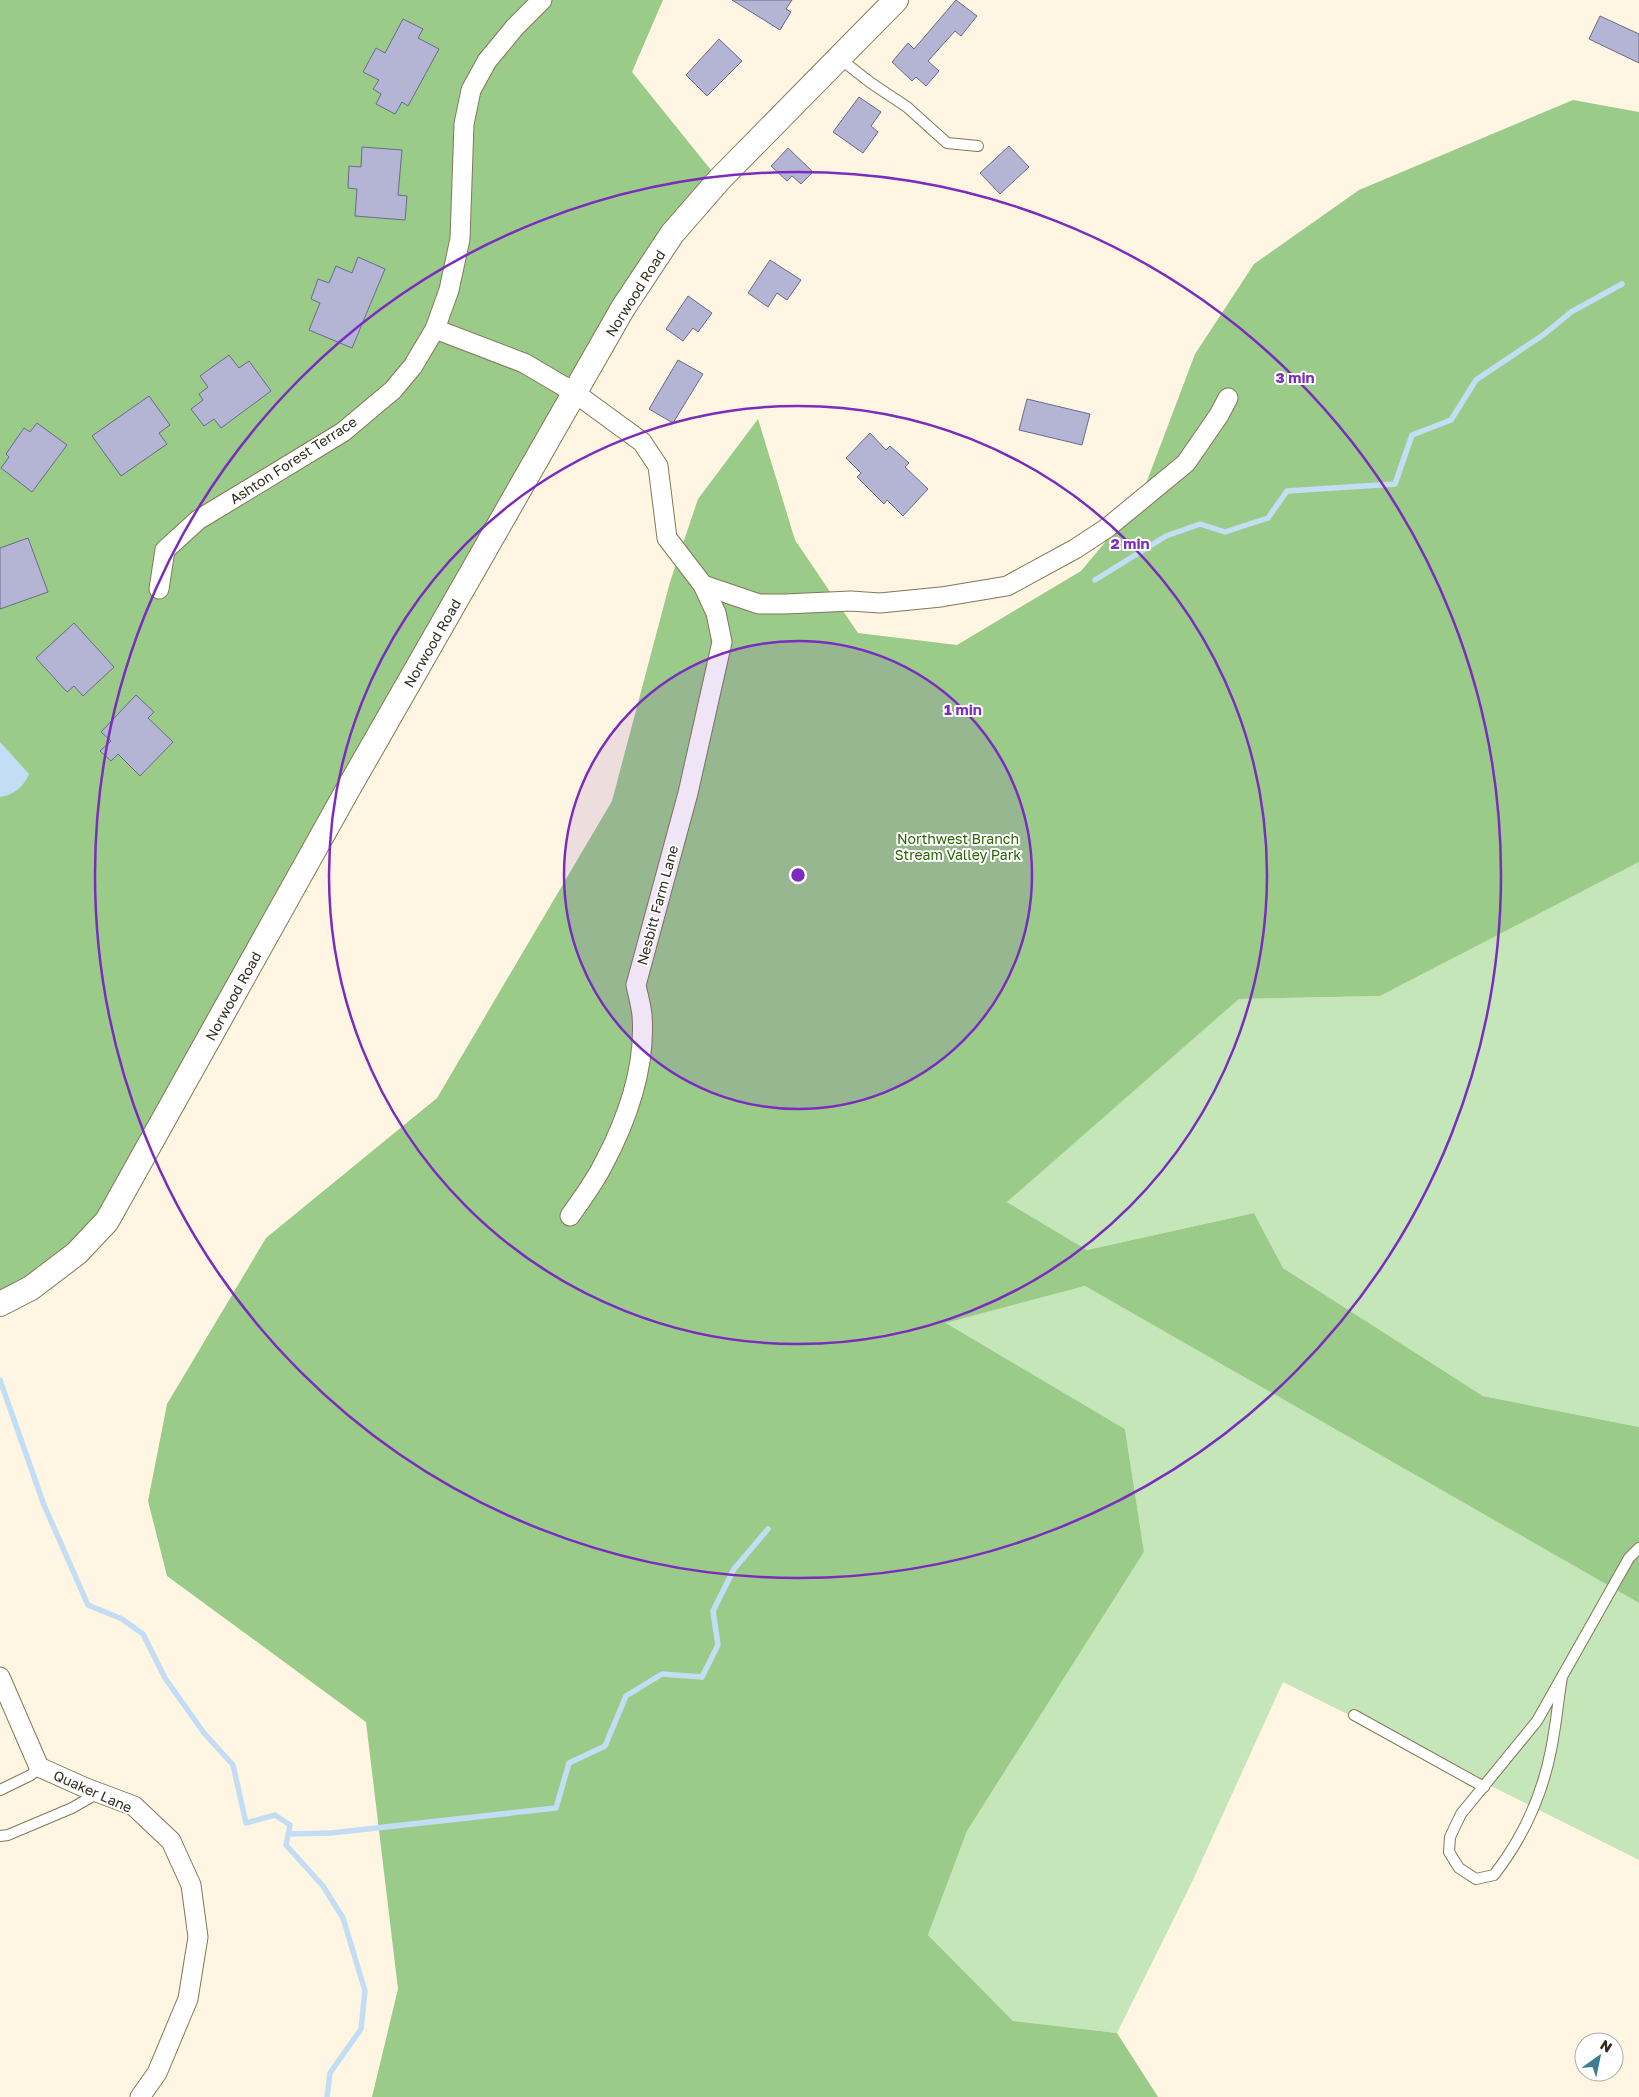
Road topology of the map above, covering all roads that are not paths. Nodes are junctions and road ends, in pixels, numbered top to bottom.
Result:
1 (542, 0) edge
2 (896, 0) edge
3 (839, 58) junction
4 (978, 146) dead end
5 (435, 329) junction
6 (575, 394) junction
7 (1228, 398) dead end
8 (703, 585) junction
9 (159, 589) dead end
10 (570, 1216) dead end
11 (0, 1304) edge
12 (1639, 1548) edge
13 (0, 1677) edge
14 (1562, 1677) junction
15 (1354, 1715) dead end
16 (39, 1767) junction
17 (1484, 1787) junction
18 (0, 1790) edge
19 (98, 1793) junction
20 (0, 1836) edge
21 (140, 2097) edge

1 - 5 street, Ashton Forest Terrace
2 - 3 street, Norwood Road
3 - 4 lane
3 - 6 street, Norwood Road
5 - 6 street
5 - 9 street, Ashton Forest Terrace
6 - 8 street, Nesbitt Farm Lane
6 - 11 street, Norwood Road
7 - 8 street
8 - 10 street, Nesbitt Farm Lane
12 - 14 lane
13 - 16 street, Quaker Lane
14 - 17 lane
14 - 17 lane
15 - 17 lane
16 - 18 lane
16 - 19 street, Quaker Lane
19 - 20 lane
19 - 21 street, Quaker Lane

